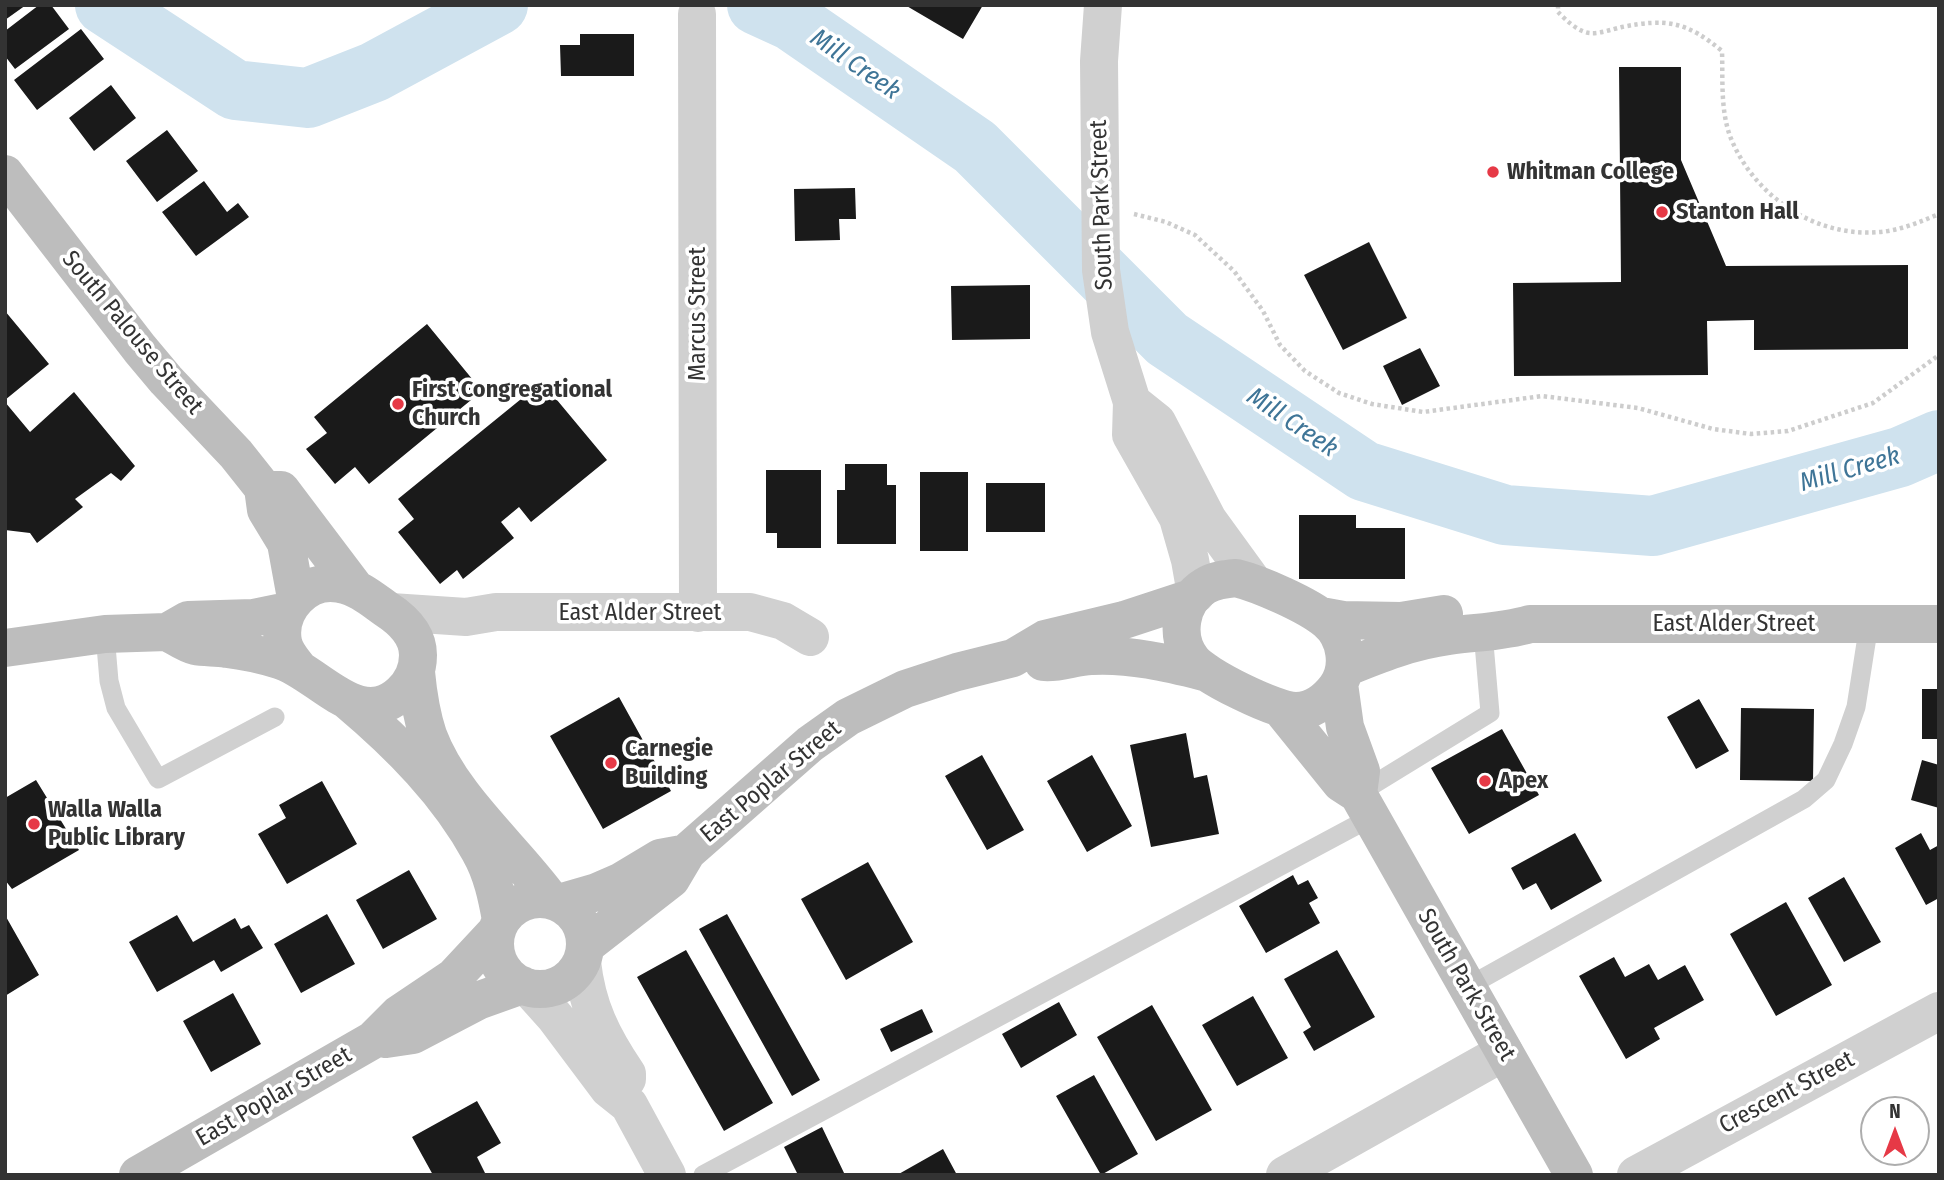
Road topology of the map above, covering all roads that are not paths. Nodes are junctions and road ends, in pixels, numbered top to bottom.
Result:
1 (1103, 5) edge
2 (697, 14) dead end
3 (5, 174) edge
4 (1132, 402) junction
5 (263, 488) junction
6 (1252, 582) junction
7 (355, 588) junction
8 (1194, 596) junction
9 (291, 604) junction
10 (391, 612) junction
11 (698, 613) junction
12 (1321, 616) junction
13 (466, 617) junction
14 (1530, 624) junction
15 (1870, 624) junction
16 (1939, 624) edge
17 (167, 632) junction
18 (1483, 632) junction
19 (105, 634) junction
20 (810, 637) dead end
21 (5, 648) edge
22 (1013, 658) junction
23 (417, 663) junction
24 (299, 669) junction
25 (1204, 672) junction
26 (1342, 676) junction
27 (348, 702) junction
28 (1282, 710) junction
29 (275, 717) dead end
30 (1364, 806) junction
31 (687, 852) junction
32 (554, 901) junction
33 (498, 927) junction
34 (584, 954) junction
35 (526, 986) junction
36 (1467, 987) junction
37 (1939, 1011) edge
38 (373, 1040) junction
39 (1504, 1052) junction
40 (629, 1105) junction
41 (138, 1175) edge
42 (667, 1175) edge
43 (703, 1175) edge
44 (1285, 1175) edge
45 (1574, 1175) edge
46 (1636, 1175) edge

1 - 4 street, South Park Street
2 - 11 street, Marcus Street
3 - 5 main road, South Palouse Street
4 - 6 street
4 - 8 street, South Park Street
5 - 7 main road, South Palouse Street
5 - 9 main road, South Palouse Street
6 - 8 main road
6 - 12 main road
7 - 9 main road
7 - 10 main road
8 - 22 main road, East Poplar Street
8 - 25 main road
9 - 17 main road
9 - 24 main road
10 - 13 street, East Alder Street
10 - 23 main road
11 - 13 street, East Alder Street
11 - 20 street, East Alder Street
12 - 14 main road, East Alder Street
12 - 26 main road
13 - 23 street
14 - 15 main road, East Alder Street
14 - 18 main road, East Alder Street
15 - 16 main road, East Alder Street
15 - 36 lane
17 - 19 main road
17 - 24 main road
18 - 26 main road, East Alder Street
18 - 30 lane
19 - 21 main road
19 - 29 lane
22 - 25 main road, East Poplar Street
22 - 31 main road, East Poplar Street
23 - 27 main road
23 - 32 main road
24 - 27 main road
25 - 28 main road
26 - 28 main road
26 - 30 main road, South Park Street
27 - 33 main road
28 - 30 main road, South Park Street
30 - 36 main road, South Park Street
30 - 43 lane
31 - 32 main road, East Poplar Street
31 - 34 main road, East Poplar Street
32 - 33 main road
32 - 34 main road
33 - 35 main road
33 - 38 main road, East Poplar Street
34 - 35 main road
34 - 40 street
35 - 38 main road, East Poplar Street
35 - 40 street
36 - 39 main road, South Park Street
37 - 46 street, Crescent Street
38 - 41 main road, East Poplar Street
39 - 44 street
39 - 45 main road, South Park Street
40 - 42 street

